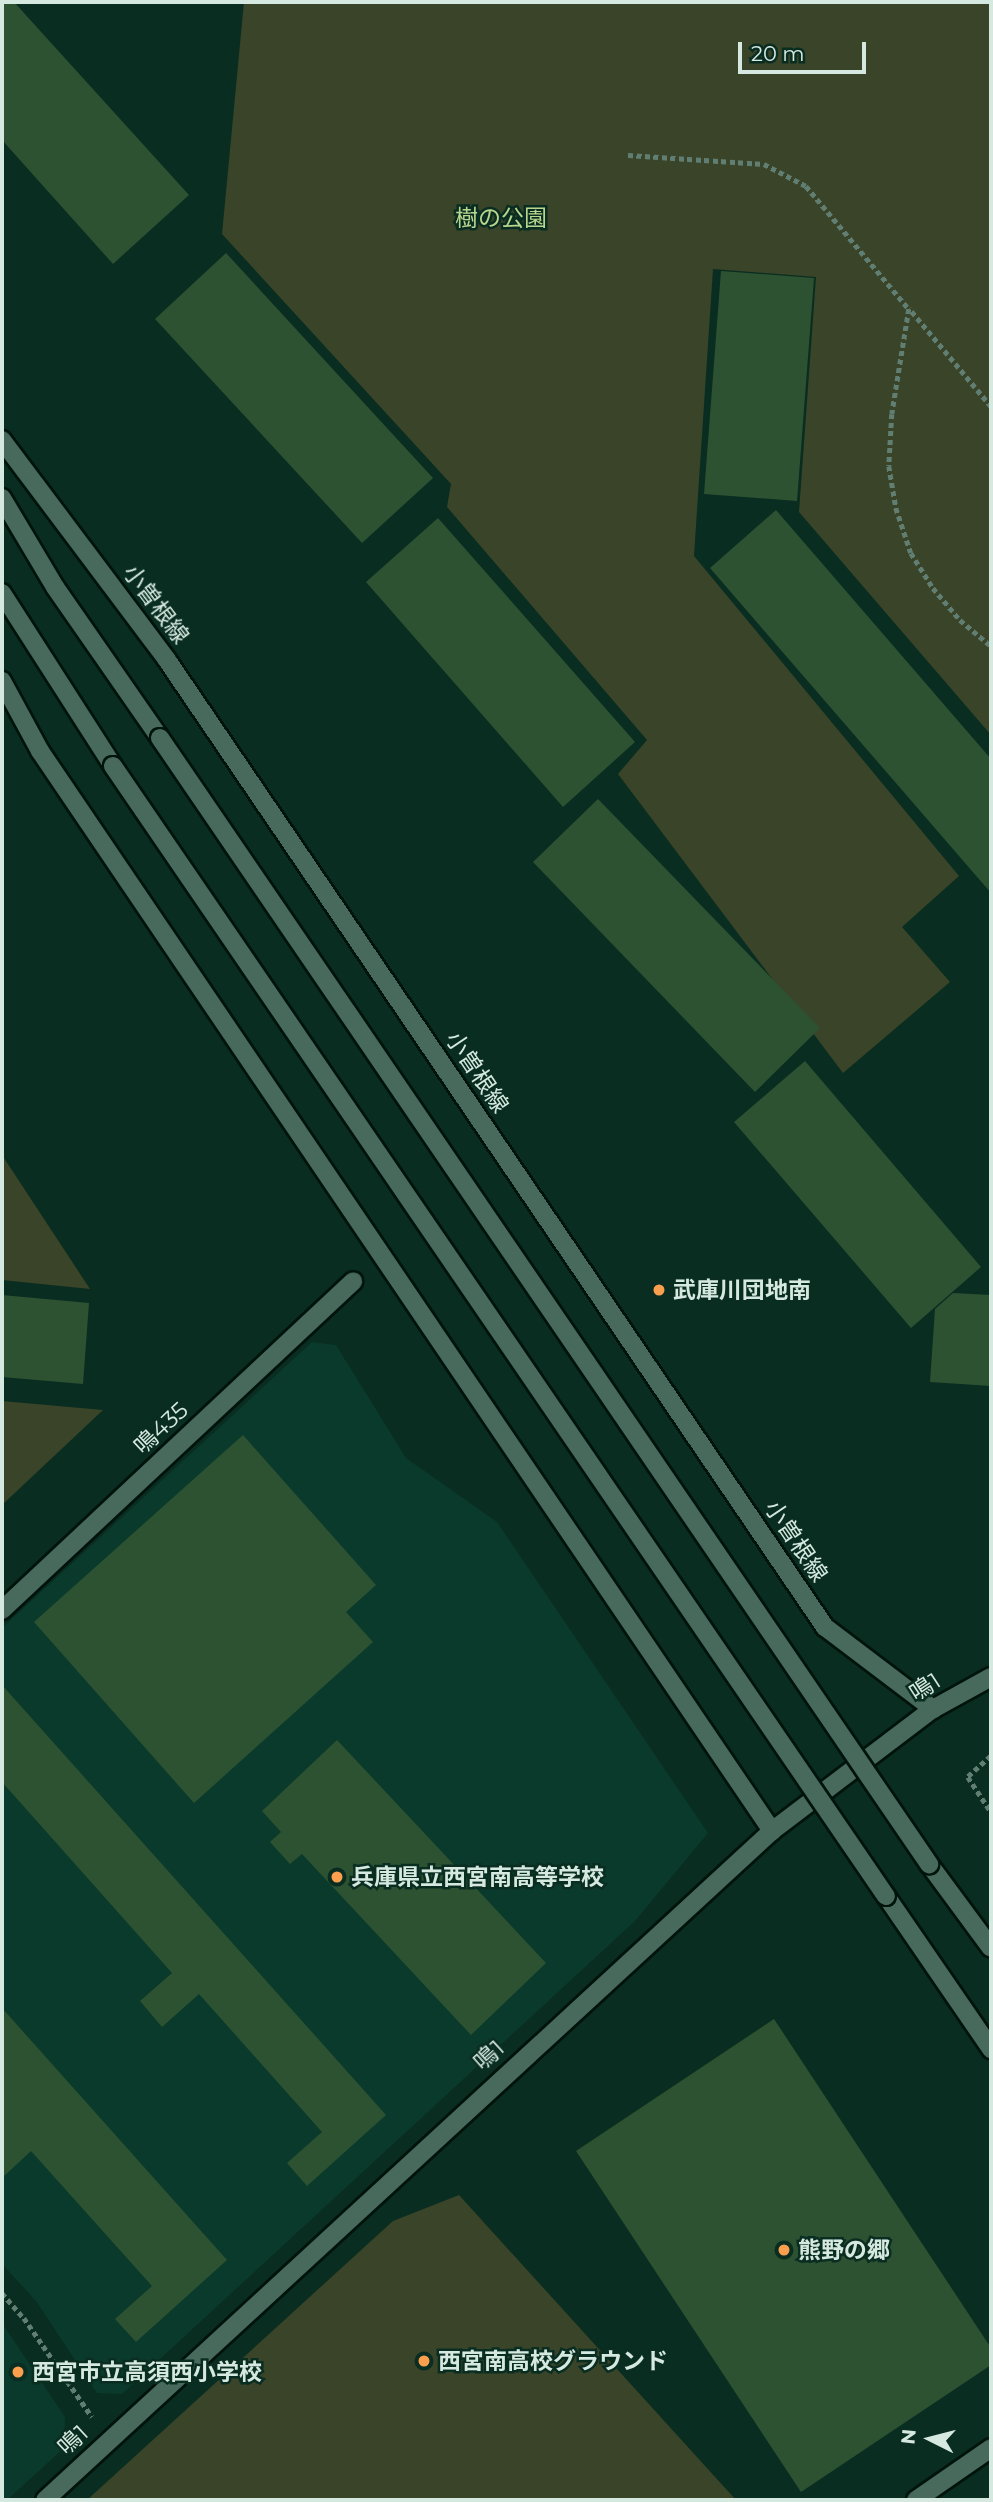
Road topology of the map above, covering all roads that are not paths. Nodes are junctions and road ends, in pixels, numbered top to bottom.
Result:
1 (2, 440) edge
2 (2, 498) edge
3 (2, 593) edge
4 (2, 681) edge
5 (353, 1281) dead end
6 (2, 1609) edge
7 (991, 1676) edge
8 (933, 1709) junction
9 (772, 1831) junction
10 (991, 1948) edge
11 (991, 2049) edge
12 (991, 2448) edge
13 (45, 2500) edge
14 (916, 2500) edge

1 - 8 street, 小曽根線
2 - 10 street, bridge
3 - 11 street, bridge
4 - 9 street
5 - 6 street, 鳴435
7 - 8 street, 鳴1
8 - 9 street, 鳴1
9 - 13 street, 鳴1
12 - 14 street

